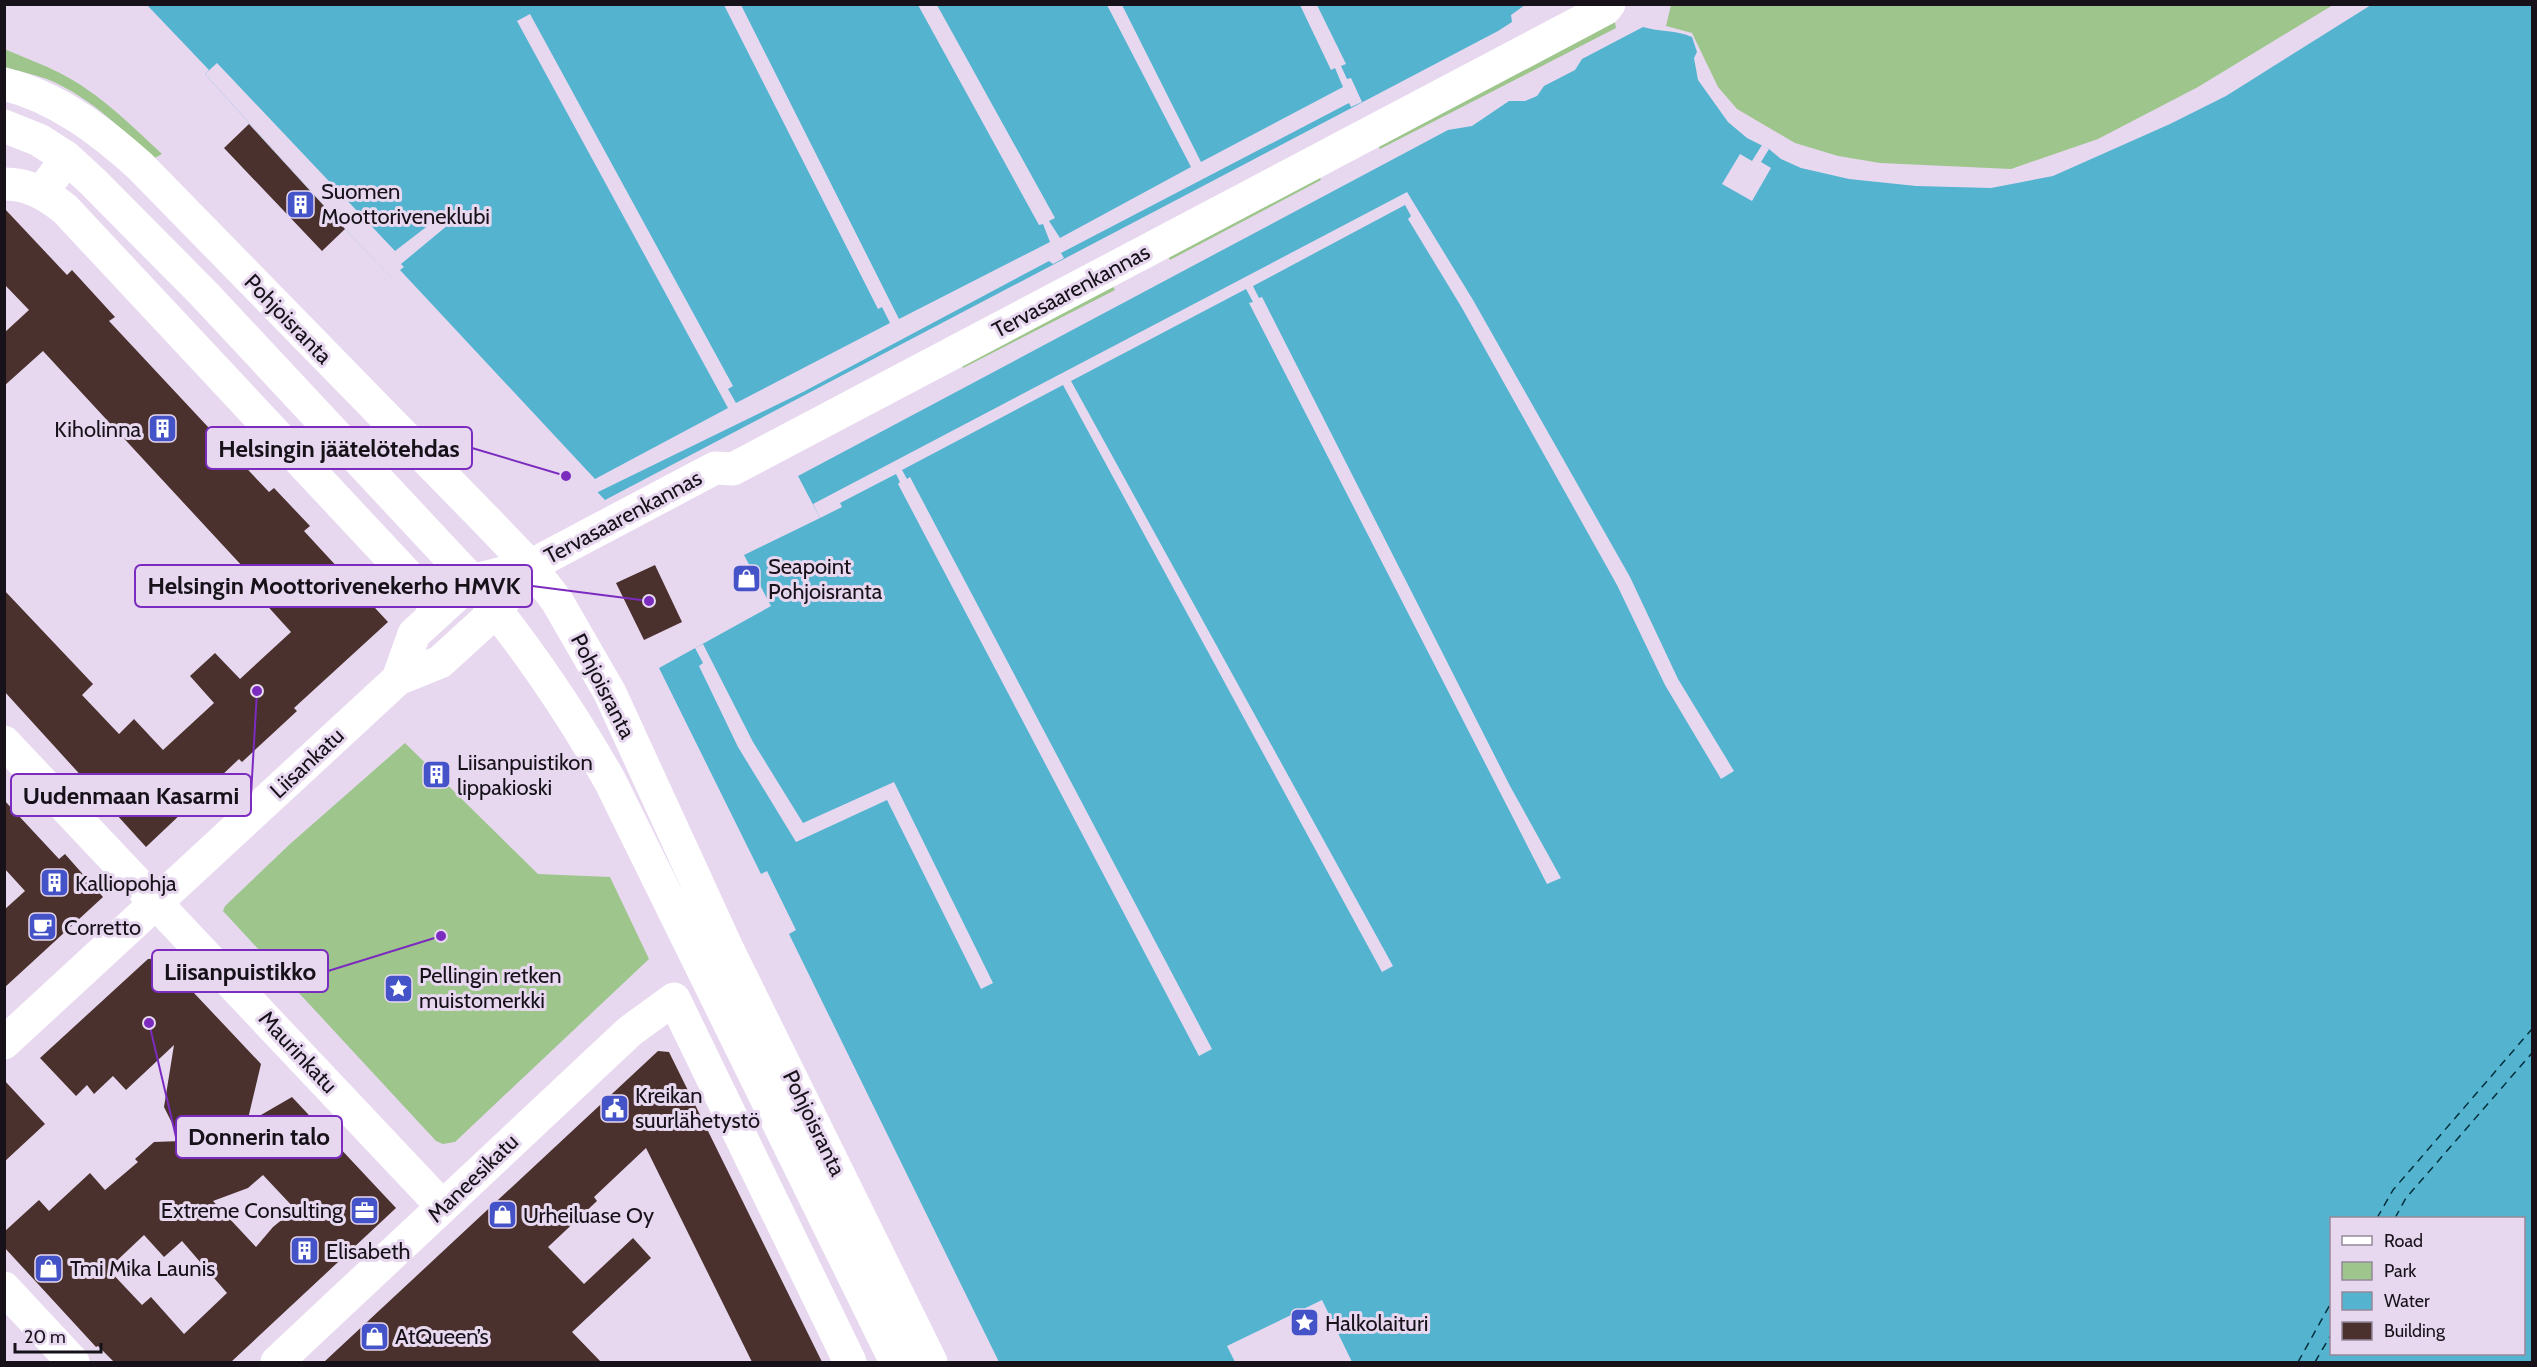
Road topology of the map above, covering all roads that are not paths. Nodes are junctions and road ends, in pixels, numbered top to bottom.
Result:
1 (1609, 4) edge
2 (4, 84) edge
3 (4, 126) edge
4 (67, 158) junction
5 (4, 184) edge
6 (42, 192) junction
7 (530, 566) junction
8 (472, 581) junction
9 (440, 610) junction
10 (496, 610) junction
11 (398, 679) junction
12 (4, 742) edge
13 (156, 902) junction
14 (4, 1043) edge
15 (442, 1206) junction
16 (4, 1288) edge
17 (73, 1362) edge
18 (277, 1362) edge
19 (850, 1362) edge
20 (896, 1362) edge
21 (932, 1362) edge

1 - 7 street, Tervasaarenkannas
2 - 7 street, Pohjoisranta
3 - 4 street, Pohjoisranta
4 - 6 street
4 - 8 street, Pohjoisranta
5 - 6 street
6 - 9 street
7 - 8 street, Liisankatu
7 - 10 street, Liisankatu
7 - 21 street, Pohjoisranta
8 - 9 street, Liisankatu
8 - 10 street, Pohjoisranta
9 - 11 street, Liisankatu
10 - 11 street, Liisankatu
10 - 20 street, Pohjoisranta
11 - 13 street, Liisankatu
12 - 13 street, Maurinkatu
13 - 14 street, Liisankatu
13 - 15 street, Maurinkatu
15 - 18 street, Maneesikatu
15 - 19 street, Maneesikatu
16 - 17 street

